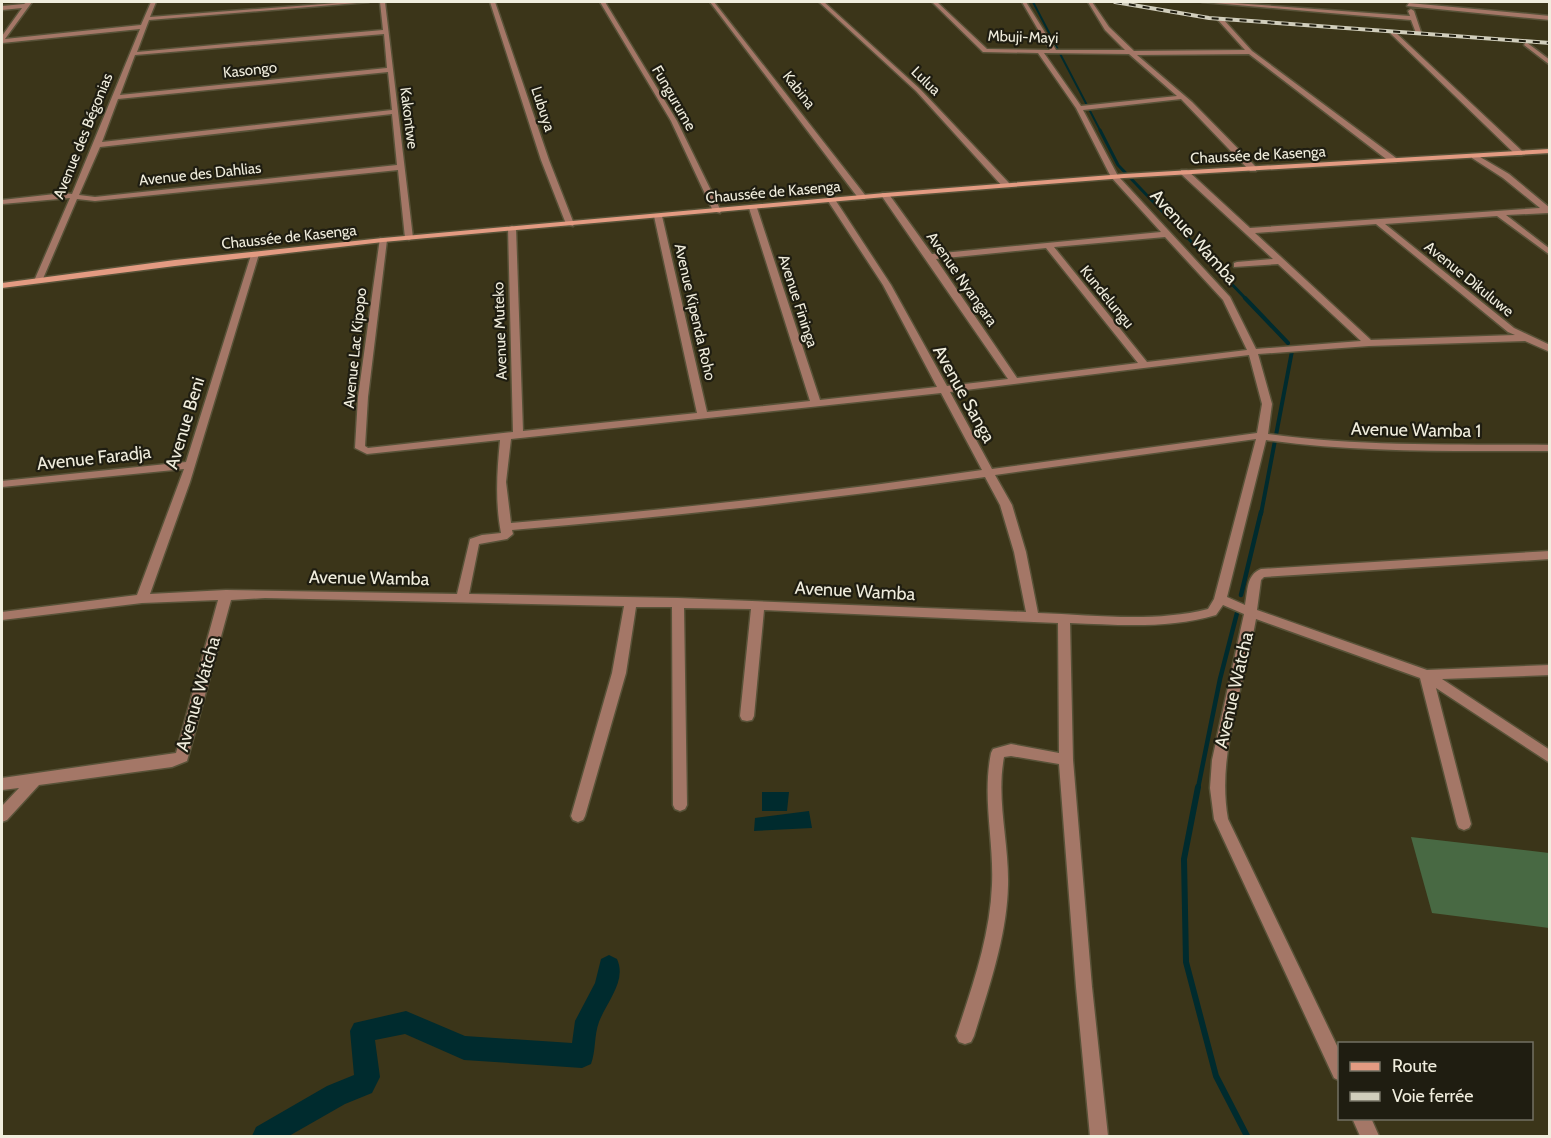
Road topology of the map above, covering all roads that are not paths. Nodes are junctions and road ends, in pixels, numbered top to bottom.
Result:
1 (153, 2) edge
2 (366, 2) edge
3 (383, 2) edge
4 (492, 2) edge
5 (602, 2) edge
6 (712, 2) edge
7 (821, 2) edge
8 (934, 2) edge
9 (1024, 2) edge
10 (1090, 2) edge
11 (1205, 2) edge
12 (1408, 3) edge
13 (27, 4) edge
14 (2, 8) edge
15 (1413, 18) junction
16 (1550, 18) edge
17 (1221, 20) dead end
18 (144, 23) junction
19 (385, 32) junction
20 (1418, 32) dead end
21 (1393, 33) dead end
22 (2, 40) edge
23 (1526, 45) dead end
24 (1040, 52) junction
25 (1054, 52) junction
26 (1250, 52) junction
27 (1133, 53) junction
28 (131, 54) junction
29 (1550, 63) edge
30 (389, 70) junction
31 (114, 97) junction
32 (1182, 97) junction
33 (1079, 108) junction
34 (395, 112) junction
35 (97, 145) junction
36 (1550, 151) edge
37 (1519, 153) junction
38 (1475, 156) junction
39 (1393, 160) junction
40 (401, 166) junction
41 (1253, 169) junction
42 (1184, 172) junction
43 (1124, 176) junction
44 (1006, 185) junction
45 (885, 195) junction
46 (74, 196) junction
47 (862, 198) junction
48 (832, 201) junction
49 (2, 202) edge
50 (753, 208) junction
51 (717, 211) junction
52 (1548, 211) edge
53 (1498, 213) junction
54 (658, 216) junction
55 (1377, 221) junction
56 (570, 224) junction
57 (512, 228) junction
58 (1247, 231) junction
59 (1168, 234) junction
60 (409, 238) junction
61 (383, 240) junction
62 (1049, 246) junction
63 (1550, 253) edge
64 (255, 254) junction
65 (930, 257) junction
66 (1280, 261) junction
67 (1237, 265) dead end
68 (38, 281) junction
69 (2, 286) edge
70 (1524, 338) junction
71 (1370, 343) junction
72 (1548, 346) edge
73 (1253, 352) junction
74 (1144, 364) junction
75 (1014, 380) junction
76 (942, 390) junction
77 (816, 403) junction
78 (703, 415) junction
79 (518, 434) junction
80 (506, 435) junction
81 (1271, 438) junction
82 (1550, 448) edge
83 (190, 465) junction
84 (990, 474) junction
85 (2, 484) edge
86 (507, 527) junction
87 (1550, 555) edge
88 (226, 594) junction
89 (462, 597) junction
90 (1220, 599) junction
91 (142, 600) junction
92 (630, 602) junction
93 (678, 602) junction
94 (758, 605) junction
95 (1252, 613) junction
96 (2, 616) edge
97 (1033, 617) junction
98 (1064, 619) junction
99 (1550, 670) edge
100 (1426, 675) junction
101 (747, 716) dead end
102 (1550, 758) edge
103 (1066, 760) junction
104 (36, 778) junction
105 (2, 784) edge
106 (680, 805) dead end
107 (2, 816) edge
108 (578, 816) dead end
109 (1464, 824) dead end
110 (965, 1036) dead end
111 (1338, 1068) edge
112 (1362, 1120) edge
113 (1099, 1137) edge
114 (1370, 1137) edge

1 - 18 street, Avenue des Bégonias
2 - 18 street
3 - 19 street, Kakontwe
4 - 56 street, Lubuya
5 - 51 street, Fungurume
6 - 47 street, Kabina
7 - 44 street, Lulua
8 - 24 street, Mbuji-Mayi
9 - 25 street
10 - 27 street
11 - 15 street
12 - 15 street
12 - 16 street
13 - 14 street
13 - 22 street
15 - 20 street
17 - 26 street
18 - 22 street
18 - 28 street, Avenue des Bégonias
19 - 28 street
19 - 30 street, Kakontwe
21 - 37 street
23 - 29 street
24 - 25 street, Mbuji-Mayi
24 - 33 street, Avenue Wamba
25 - 27 street, Mbuji-Mayi
26 - 27 street, Mbuji-Mayi
26 - 39 street
27 - 32 street
28 - 31 street, Avenue des Bégonias
30 - 31 street, Kasongo
30 - 34 street, Kakontwe
31 - 35 street, Avenue des Bégonias
32 - 33 street
32 - 41 street
33 - 43 street, Avenue Wamba
34 - 35 street
34 - 40 street, Kakontwe
35 - 46 street, Avenue des Bégonias
36 - 37 main road, Chaussée de Kasenga
37 - 38 main road, Chaussée de Kasenga
38 - 39 main road, Chaussée de Kasenga
38 - 52 street
39 - 41 main road, Chaussée de Kasenga
40 - 46 street, Avenue des Dahlias
40 - 60 street, Kakontwe
41 - 42 main road, Chaussée de Kasenga
42 - 43 main road, Chaussée de Kasenga
42 - 58 street
43 - 44 main road, Chaussée de Kasenga
43 - 59 street, Avenue Wamba
44 - 45 main road, Chaussée de Kasenga
45 - 47 main road, Chaussée de Kasenga
45 - 65 street, Avenue Nyangara
46 - 49 street, Avenue des Dahlias
46 - 68 street, Avenue des Bégonias
47 - 48 main road, Chaussée de Kasenga
48 - 50 main road, Chaussée de Kasenga
48 - 76 street, Avenue Sanga
50 - 51 main road, Chaussée de Kasenga
50 - 77 street, Avenue Fininga
51 - 54 main road, Chaussée de Kasenga
52 - 53 street
53 - 55 street
53 - 63 street
54 - 56 main road, Chaussée de Kasenga
54 - 78 street, Avenue Kipenda Roho
55 - 58 street
55 - 70 street, Avenue Dikuluwe
56 - 57 main road, Chaussée de Kasenga
57 - 60 main road, Chaussée de Kasenga
57 - 79 street, Avenue Muteko
58 - 66 street
59 - 62 street
59 - 73 street, Avenue Wamba
60 - 61 main road, Chaussée de Kasenga
61 - 64 main road, Chaussée de Kasenga
61 - 80 street, Avenue Lac Kipopo
62 - 65 street
62 - 74 street, Kundelungu
64 - 68 main road, Chaussée de Kasenga
64 - 83 street, Avenue Beni
65 - 75 street, Avenue Nyangara
66 - 67 street
66 - 71 street
68 - 69 main road, Chaussée de Kasenga
70 - 71 street
70 - 72 street, Avenue Dikuluwe
71 - 73 street
73 - 74 street
73 - 81 street, Avenue Wamba
74 - 75 street
75 - 76 street
76 - 77 street
76 - 84 street, Avenue Sanga
77 - 78 street
78 - 79 street
79 - 80 street
80 - 86 street
81 - 82 street, Avenue Wamba 1
81 - 84 street, Avenue Wamba 1
81 - 90 street, Avenue Wamba
83 - 85 street, Avenue Faradja
83 - 91 street, Avenue Beni
84 - 86 street, Avenue Wamba 1
84 - 97 street, Avenue Sanga
86 - 89 street
87 - 95 street, Avenue Watcha
88 - 89 street, Avenue Wamba
88 - 91 street, Avenue Wamba
88 - 104 street, Avenue Watcha
89 - 92 street, Avenue Wamba
90 - 95 street
90 - 98 street, Avenue Wamba
91 - 96 street, Avenue Wamba
92 - 93 street, Avenue Wamba
92 - 108 street
93 - 94 street, Avenue Wamba
93 - 106 street
94 - 97 street, Avenue Wamba
94 - 101 street
95 - 100 street
95 - 111 street, Avenue Watcha
97 - 98 street, Avenue Wamba
98 - 103 street
99 - 100 street
100 - 102 street
100 - 109 street
103 - 110 street
103 - 113 street
104 - 105 street, Avenue Watcha
104 - 107 street
112 - 114 street

